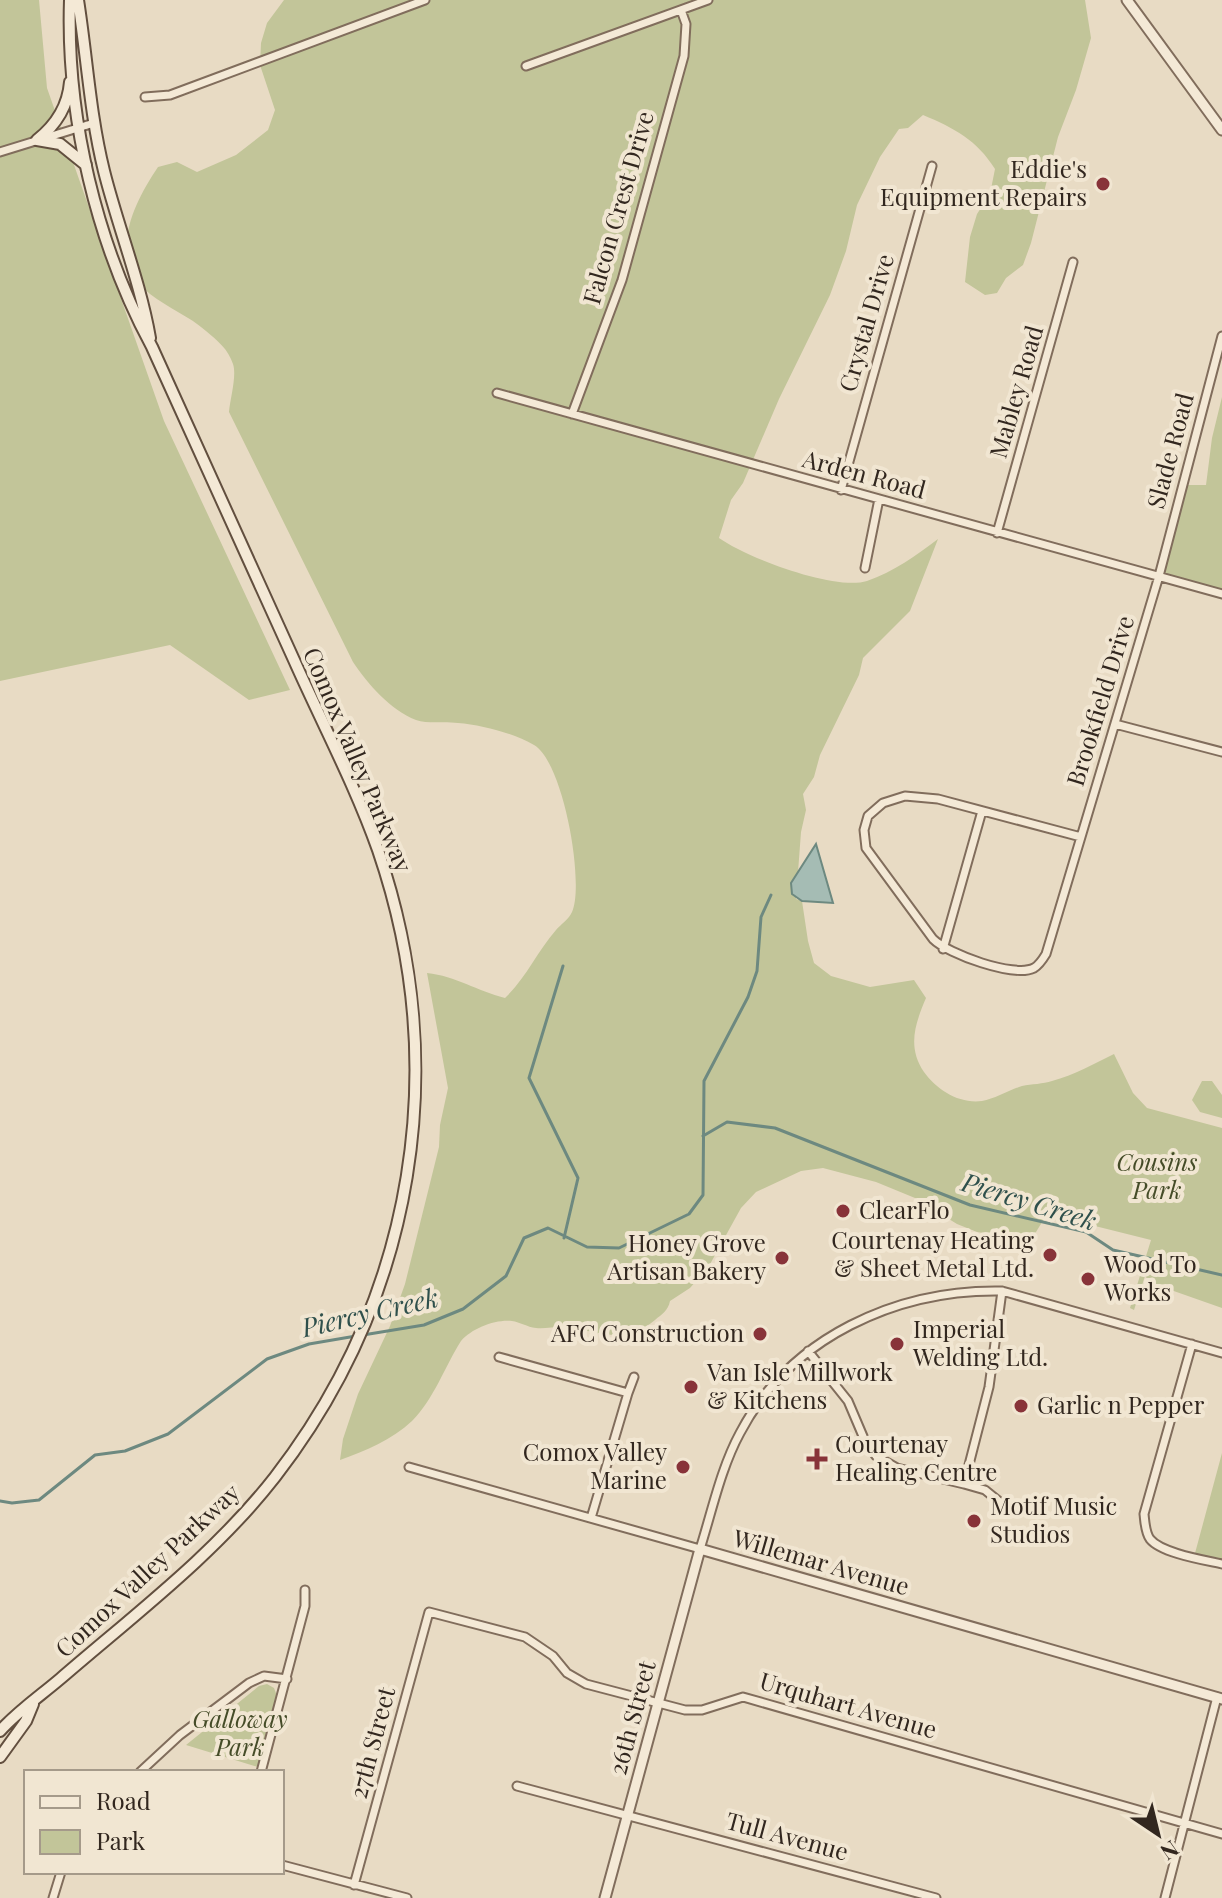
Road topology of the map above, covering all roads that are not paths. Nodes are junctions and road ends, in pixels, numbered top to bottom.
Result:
1 (70, 0) edge
2 (78, 0) edge
3 (425, 0) edge
4 (708, 0) edge
5 (1127, 0) edge
6 (681, 10) junction
7 (72, 62) junction
8 (526, 66) dead end
9 (145, 97) dead end
10 (94, 123) junction
11 (80, 126) junction
12 (1222, 130) edge
13 (37, 140) junction
14 (0, 152) edge
15 (86, 165) junction
16 (932, 166) dead end
17 (1073, 262) dead end
18 (1222, 336) edge
19 (152, 347) junction
20 (497, 393) dead end
21 (572, 414) junction
22 (841, 490) junction
23 (879, 499) junction
24 (997, 533) junction
25 (865, 568) dead end
26 (1159, 576) junction
27 (1222, 594) edge
28 (1115, 724) junction
29 (1222, 752) edge
30 (982, 811) junction
31 (1081, 837) junction
32 (943, 949) junction
33 (1002, 1291) junction
34 (1192, 1344) junction
35 (808, 1351) junction
36 (1222, 1353) edge
37 (499, 1357) dead end
38 (634, 1377) dead end
39 (628, 1393) junction
40 (409, 1467) dead end
41 (964, 1484) junction
42 (1006, 1507) dead end
43 (591, 1518) junction
44 (700, 1549) junction
45 (1222, 1564) edge
46 (305, 1590) dead end
47 (429, 1612) joint
48 (287, 1679) junction
49 (1220, 1698) edge
50 (34, 1702) junction
51 (657, 1703) junction
52 (0, 1731) edge
53 (0, 1757) edge
54 (142, 1770) edge
55 (262, 1770) edge
56 (517, 1786) dead end
57 (628, 1816) junction
58 (1185, 1824) junction
59 (1222, 1834) edge
60 (284, 1866) edge
61 (60, 1874) edge
62 (354, 1885) junction
63 (53, 1898) edge
64 (407, 1898) edge
65 (605, 1898) edge
66 (936, 1898) edge
67 (1165, 1898) edge

1 - 7 main road, Comox Valley Parkway
2 - 10 main road, Comox Valley Parkway
3 - 9 street
4 - 6 street
5 - 12 street
6 - 8 street
6 - 21 street, Falcon Crest Drive
7 - 11 main road, Comox Valley Parkway
7 - 13 main road
10 - 11 street
10 - 19 main road, Comox Valley Parkway
11 - 13 street
11 - 15 main road, Comox Valley Parkway
13 - 14 street
13 - 15 main road
15 - 19 main road, Comox Valley Parkway
16 - 22 street, Crystal Drive
17 - 24 street, Mabley Road
18 - 26 street, Slade Road
19 - 50 main road, Comox Valley Parkway
20 - 21 street, Arden Road
21 - 22 street, Arden Road
22 - 23 street, Arden Road
23 - 24 street, Arden Road
23 - 25 street
24 - 26 street, Arden Road
26 - 27 street, Arden Road
26 - 28 street, Brookfield Drive
28 - 29 street
28 - 31 street, Brookfield Drive
30 - 31 street
30 - 32 street
30 - 32 street
31 - 32 street, Brookfield Drive
33 - 34 street
33 - 35 street
33 - 41 street
34 - 36 street
34 - 45 street
35 - 41 street
35 - 44 street
37 - 39 street
38 - 39 street
39 - 43 street
40 - 43 street, Willemar Avenue
41 - 42 street
43 - 44 street, Willemar Avenue
44 - 49 street, Willemar Avenue
44 - 51 street, 26th Street
46 - 48 street
47 - 51 street, Urquhart Avenue
47 - 62 street, 27th Street
48 - 54 street
48 - 55 street
49 - 58 street
50 - 52 main road, Comox Valley Parkway
50 - 53 main road, Comox Valley Parkway
51 - 57 street, 26th Street
51 - 58 street, Urquhart Avenue
56 - 57 street, Tull Avenue
57 - 65 street, 26th Street
57 - 66 street, Tull Avenue
58 - 59 street, Urquhart Avenue
58 - 67 street
60 - 62 street
61 - 63 street
62 - 64 street

